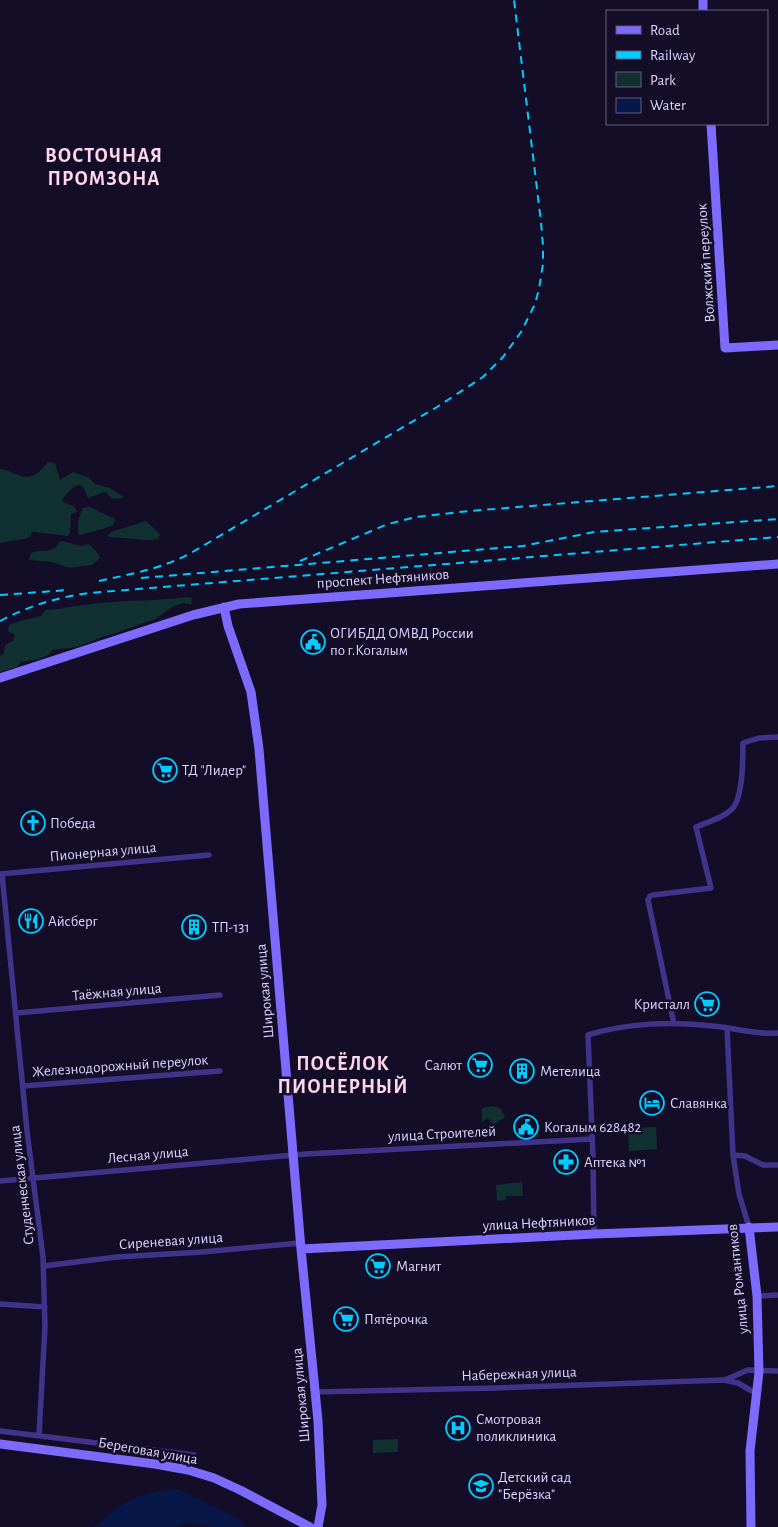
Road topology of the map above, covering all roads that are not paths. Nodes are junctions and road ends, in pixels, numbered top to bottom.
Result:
1 (711, 125) edge
2 (778, 344) edge
3 (778, 564) edge
4 (224, 607) junction
5 (0, 678) edge
6 (778, 737) edge
7 (209, 855) dead end
8 (1, 874) edge
9 (220, 995) dead end
10 (16, 1013) junction
11 (674, 1024) junction
12 (728, 1028) junction
13 (778, 1033) edge
14 (220, 1071) dead end
15 (23, 1086) junction
16 (592, 1139) junction
17 (293, 1155) junction
18 (733, 1155) junction
19 (778, 1165) edge
20 (34, 1178) junction
21 (2, 1181) edge
22 (749, 1227) junction
23 (778, 1227) edge
24 (594, 1234) junction
25 (301, 1246) junction
26 (43, 1266) junction
27 (778, 1295) edge
28 (757, 1296) junction
29 (0, 1304) edge
30 (45, 1307) junction
31 (778, 1371) edge
32 (759, 1372) junction
33 (724, 1380) junction
34 (315, 1392) junction
35 (757, 1394) junction
36 (0, 1431) edge
37 (39, 1435) junction
38 (0, 1444) edge
39 (0, 1450) edge
40 (194, 1455) dead end
41 (299, 1527) edge
42 (310, 1527) edge
43 (318, 1527) edge
44 (751, 1527) edge

1 - 2 street, Волжский переулок
3 - 4 street, проспект Нефтяников
4 - 5 street, проспект Нефтяников
4 - 17 street, Широкая улица
6 - 11 street
7 - 8 street, Пионерная улица
8 - 10 street, Студенческая улица
9 - 10 street, Таёжная улица
10 - 15 street, Студенческая улица
11 - 12 street
11 - 16 street
12 - 13 street
12 - 18 street, улица Романтиков
14 - 15 street, Железнодорожный переулок
15 - 20 street, Студенческая улица
16 - 17 street, улица Строителей
16 - 24 street
17 - 20 street, Лесная улица
17 - 25 street, Широкая улица
18 - 19 street
18 - 22 street, улица Романтиков
20 - 21 street, Лесная улица
20 - 26 street, Студенческая улица
22 - 23 street, улица Нефтяников
22 - 24 street, улица Нефтяников
22 - 28 street, улица Романтиков
24 - 25 street, улица Нефтяников
25 - 26 street, Сиреневая улица
25 - 34 street, Широкая улица
26 - 30 street, Студенческая улица
27 - 28 street
28 - 32 street, улица Романтиков
29 - 30 street
30 - 37 street, Студенческая улица
31 - 32 street, Набережная улица
32 - 33 street, Набережная улица
32 - 35 street, улица Романтиков
33 - 34 street, Набережная улица
33 - 35 street, Набережная улица
34 - 43 street, Широкая улица
35 - 44 street, улица Романтиков
36 - 37 street
37 - 40 street
38 - 42 street, Береговая улица
39 - 41 street, Береговая улица

